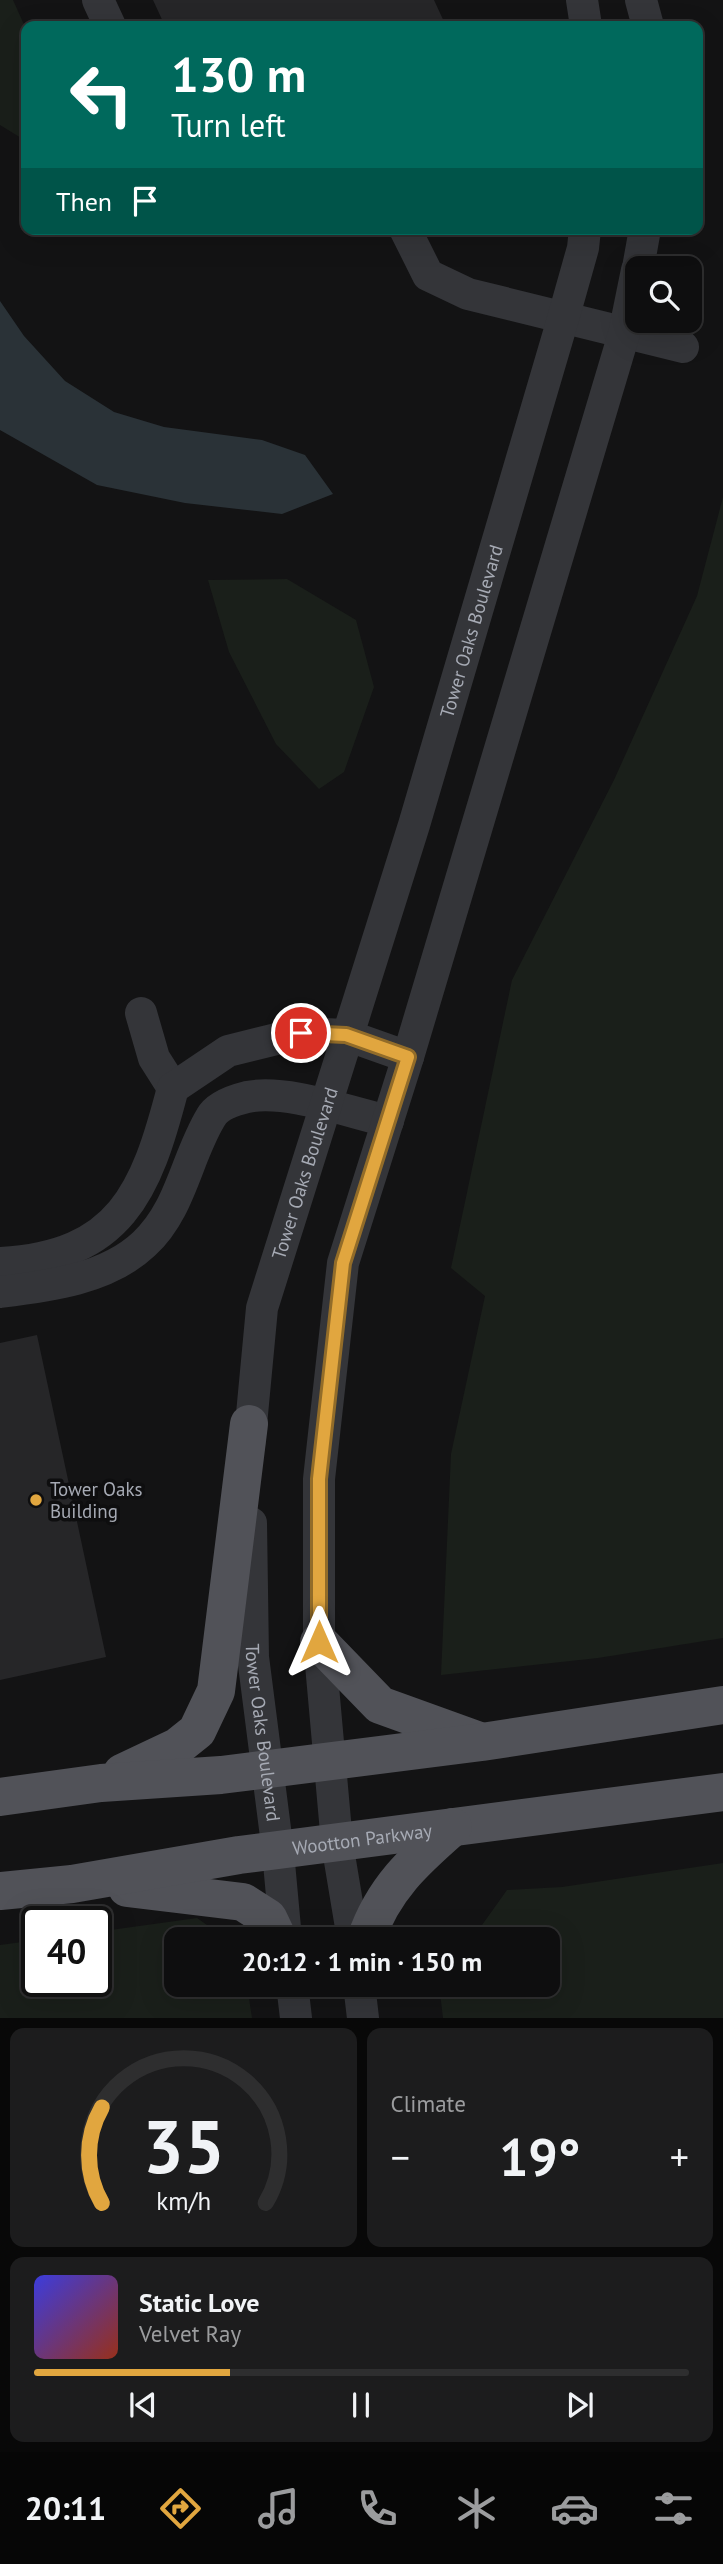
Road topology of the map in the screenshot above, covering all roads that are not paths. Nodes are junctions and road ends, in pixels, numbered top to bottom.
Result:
1 (98, 0) edge
2 (582, 0) edge
3 (642, 0) edge
4 (108, 21) edge
5 (585, 21) edge
6 (647, 21) edge
7 (408, 235) edge
8 (584, 235) edge
9 (644, 235) edge
10 (640, 256) edge
11 (563, 319) junction
12 (625, 329) edge
13 (624, 334) junction
14 (683, 347) dead end
15 (141, 1013) dead end
16 (346, 1035) junction
17 (408, 1057) junction
18 (173, 1088) junction
19 (323, 1106) junction
20 (388, 1121) junction
21 (0, 1263) edge
22 (0, 1292) edge
23 (249, 1424) junction
24 (319, 1642) junction
25 (723, 1705) edge
26 (482, 1742) junction
27 (329, 1762) junction
28 (266, 1768) junction
29 (101, 1783) junction
30 (723, 1792) edge
31 (0, 1797) edge
32 (453, 1827) junction
33 (337, 1843) junction
34 (278, 1852) junction
35 (72, 1884) junction
36 (0, 1891) edge
37 (272, 1927) edge
38 (285, 1927) edge
39 (351, 1927) edge
40 (371, 1927) edge
41 (294, 1997) edge
42 (361, 1997) edge
43 (296, 2018) edge
44 (363, 2018) edge

1 - 4 street
2 - 5 street
3 - 6 street
7 - 11 street
8 - 11 street, Tower Oaks Boulevard
9 - 10 street
11 - 13 street
11 - 16 street, Tower Oaks Boulevard
12 - 13 street
13 - 14 street
13 - 17 street
15 - 18 street
16 - 17 street
16 - 18 street
16 - 19 street, Tower Oaks Boulevard
17 - 20 street
18 - 21 street
19 - 20 street
19 - 22 street
19 - 23 street, Tower Oaks Boulevard
20 - 24 street
23 - 28 street, Tower Oaks Boulevard
23 - 29 main road
24 - 26 main road
24 - 27 street
25 - 26 main road
26 - 27 main road
27 - 28 main road
27 - 33 street
28 - 29 main road
28 - 34 street, Tower Oaks Boulevard
29 - 31 main road
30 - 32 main road, Wootton Parkway
32 - 33 main road, Wootton Parkway
32 - 40 main road
33 - 34 main road, Wootton Parkway
33 - 39 street
34 - 35 main road, Wootton Parkway
34 - 38 street, Tower Oaks Boulevard
35 - 36 main road, Wootton Parkway
35 - 37 main road
41 - 43 street
42 - 44 street

